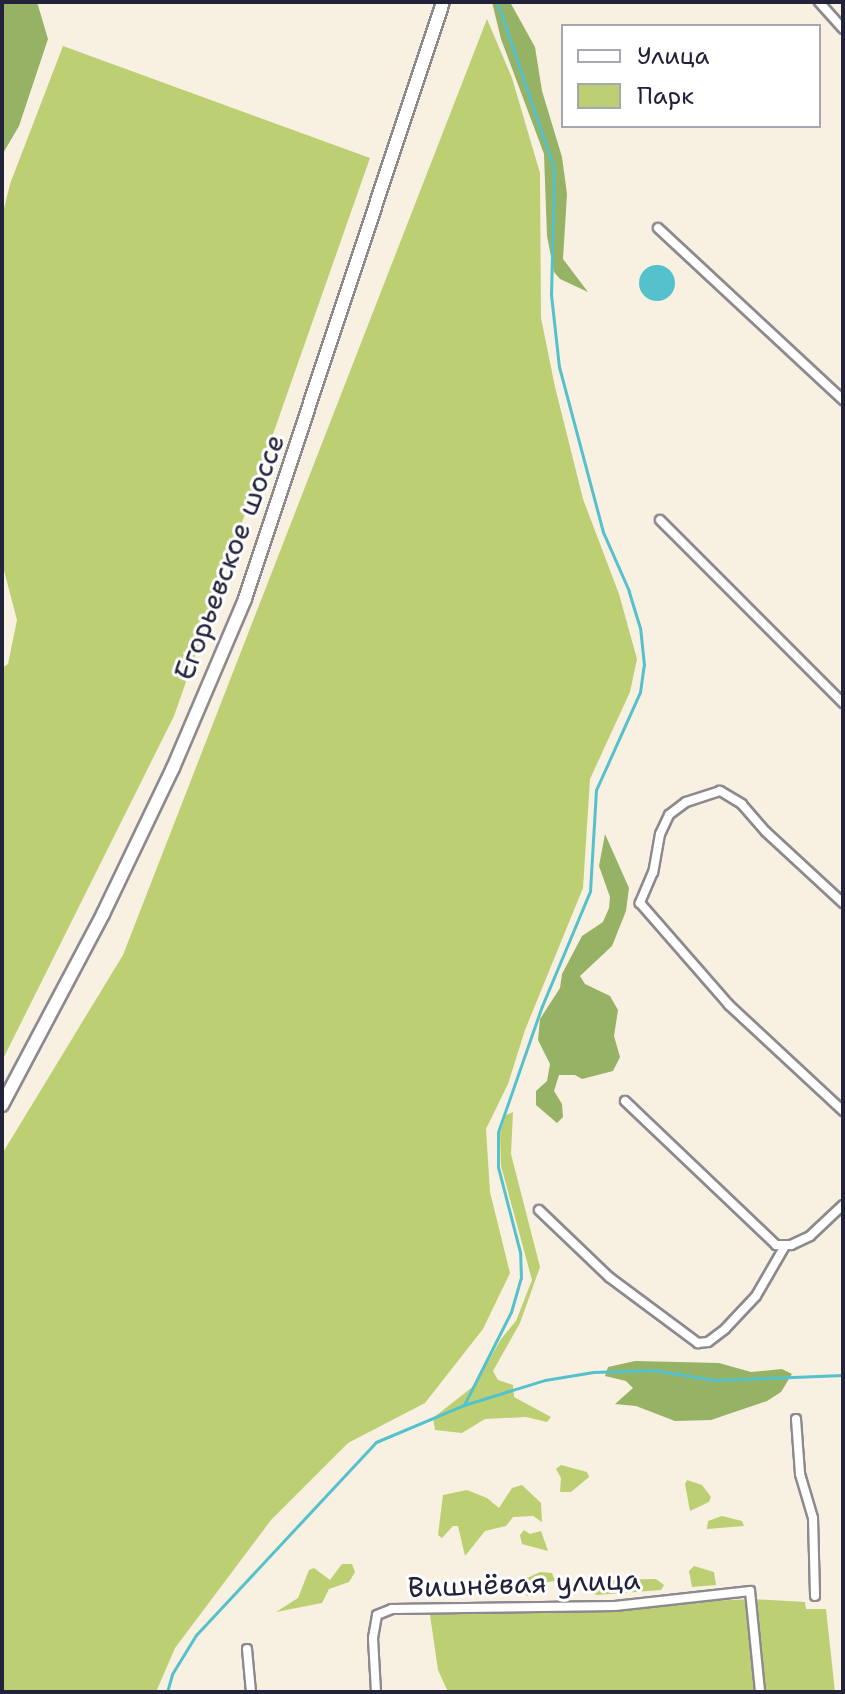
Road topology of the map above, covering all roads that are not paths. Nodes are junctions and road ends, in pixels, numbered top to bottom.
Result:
1 (443, 2) edge
2 (819, 2) edge
3 (843, 29) edge
4 (658, 228) dead end
5 (843, 400) edge
6 (660, 520) dead end
7 (843, 703) edge
8 (843, 903) edge
9 (625, 1101) dead end
10 (2, 1105) edge
11 (843, 1111) edge
12 (843, 1205) edge
13 (539, 1210) dead end
14 (785, 1246) junction
15 (796, 1419) dead end
16 (815, 1596) dead end
17 (247, 1649) dead end
18 (251, 1692) edge
19 (376, 1692) edge
20 (760, 1692) edge

1 - 10 main road, Егорьевское шоссе
2 - 3 street
4 - 5 street
6 - 7 street
8 - 11 street
9 - 14 street
12 - 14 street
13 - 14 street
15 - 16 street
17 - 18 street
19 - 20 street, Вишнёвая улица

